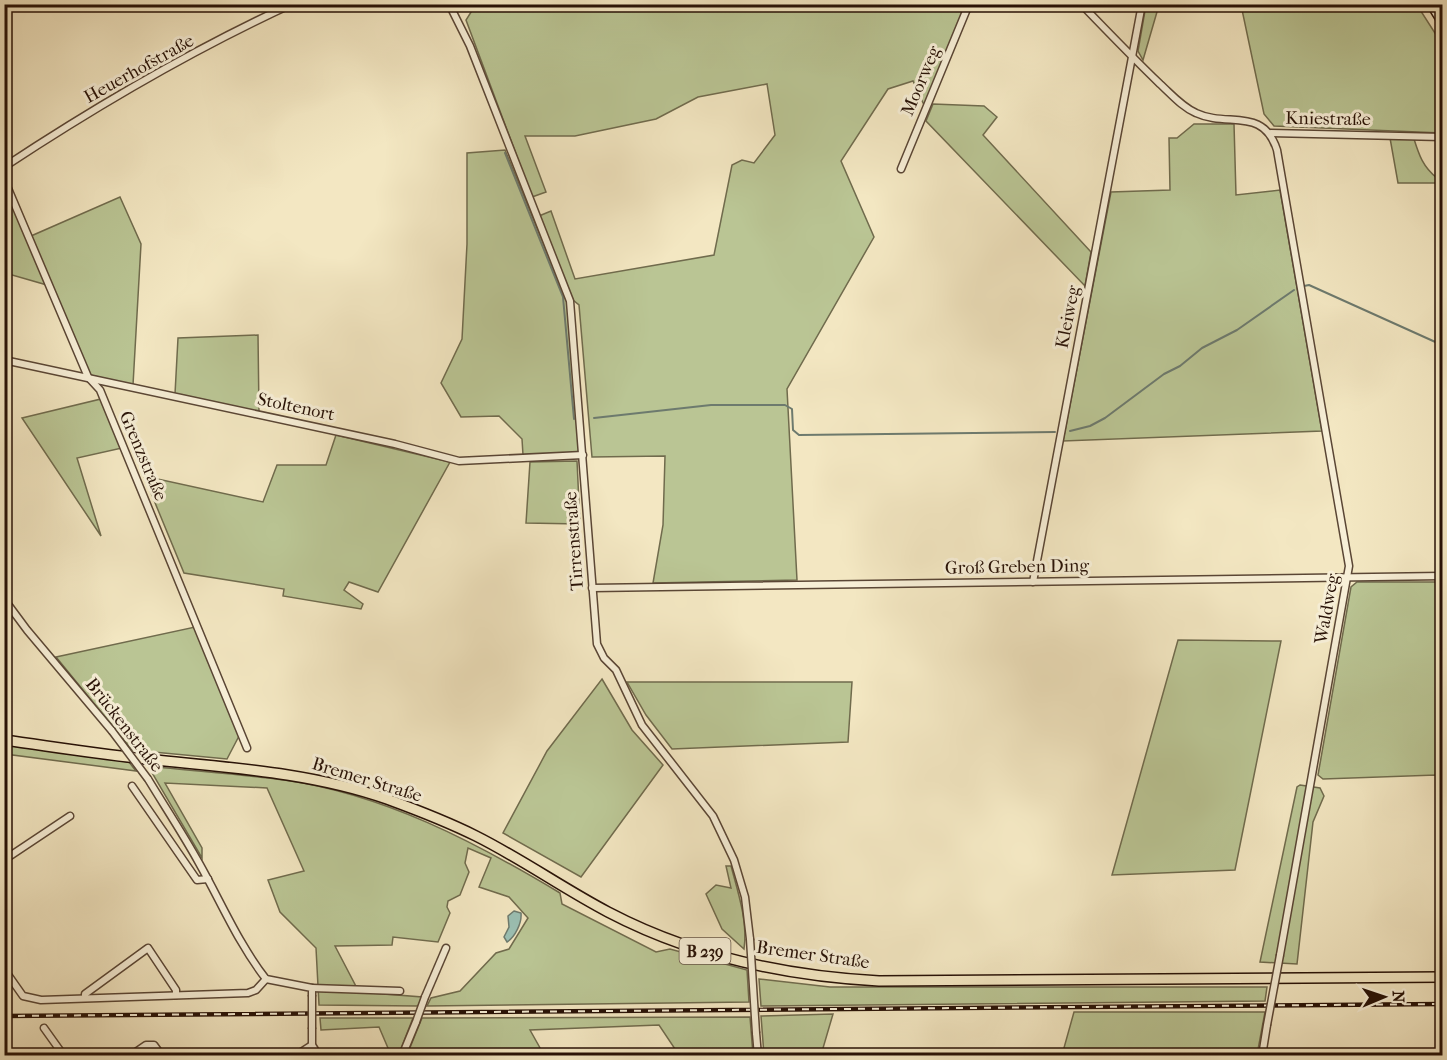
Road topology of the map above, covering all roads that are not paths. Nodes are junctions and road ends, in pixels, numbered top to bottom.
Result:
1 (292, 4) edge
2 (449, 4) edge
3 (969, 4) edge
4 (1081, 4) edge
5 (1142, 4) edge
6 (1431, 4) edge
7 (1443, 22) edge
8 (1132, 57) junction
9 (1271, 133) junction
10 (1443, 137) edge
11 (4, 167) edge
12 (901, 169) dead end
13 (4, 179) edge
14 (4, 360) edge
15 (88, 377) junction
16 (583, 455) junction
17 (1348, 576) junction
18 (1443, 576) edge
19 (1033, 582) junction
20 (592, 588) junction
21 (4, 599) edge
22 (4, 740) edge
23 (248, 748) dead end
24 (132, 786) dead end
25 (70, 816) dead end
26 (5, 858) edge
27 (208, 879) junction
28 (446, 948) dead end
29 (4, 969) edge
30 (1443, 977) edge
31 (266, 979) junction
32 (312, 991) junction
33 (400, 992) dead end
34 (176, 995) junction
35 (85, 998) junction
36 (44, 1029) dead end
37 (312, 1045) junction
38 (64, 1056) edge
39 (130, 1056) edge
40 (162, 1056) edge
41 (296, 1056) edge
42 (319, 1056) edge
43 (402, 1056) edge
44 (758, 1056) edge
45 (1262, 1056) edge

1 - 11 street, Heuerhofstraße
2 - 16 street, Tirrenstraße
3 - 12 street, Moorweg
4 - 8 street, Kniestraße
5 - 8 street, Kleiweg
6 - 7 street
8 - 9 street, Kniestraße
8 - 19 street, Kleiweg
9 - 10 street, Kniestraße
9 - 17 street, Waldweg
13 - 15 street, Grenzstraße
14 - 15 street, Stoltenort
15 - 16 street, Stoltenort
15 - 23 street, Grenzstraße
16 - 20 street, Tirrenstraße
17 - 18 street, Groß Greben Ding
17 - 19 street, Groß Greben Ding
17 - 45 street, Waldweg, bridge
19 - 20 street, Groß Greben Ding
20 - 44 street, Tirrenstraße, bridge
21 - 27 street, Brückenstraße, bridge
22 - 30 main road, Bremer Straße / B 239
24 - 27 street, Brückenstraße
25 - 26 street
27 - 31 street, Brückenstraße
28 - 43 street, bridge
29 - 35 street
31 - 32 street
31 - 34 street
32 - 33 street
32 - 37 street, bridge
34 - 35 street
34 - 35 street
36 - 38 street
37 - 41 street
37 - 42 street
39 - 40 street

